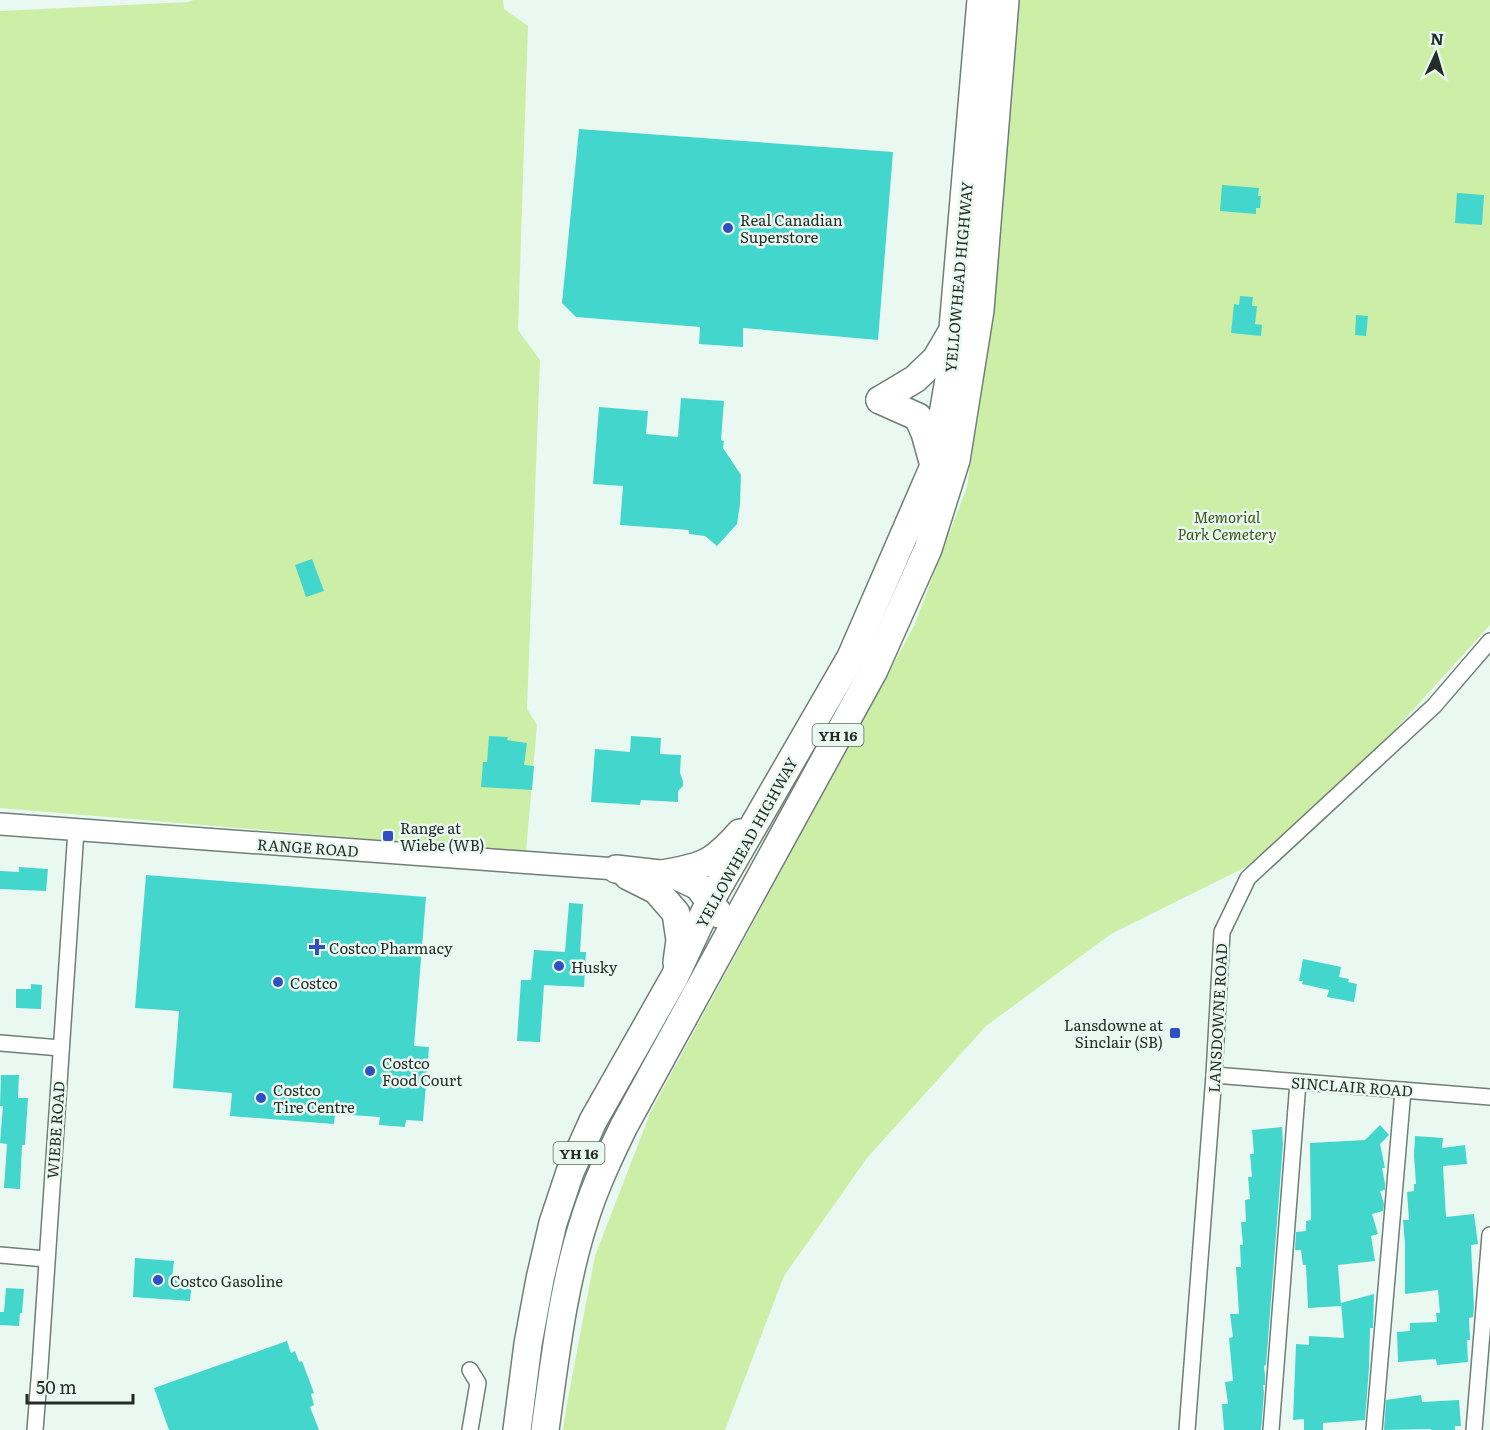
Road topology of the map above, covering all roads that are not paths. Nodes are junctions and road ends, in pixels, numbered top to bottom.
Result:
1 (981, 0) edge
2 (1005, 0) edge
3 (954, 329) junction
4 (934, 466) junction
5 (1490, 641) edge
6 (762, 810) junction
7 (0, 824) edge
8 (76, 831) junction
9 (616, 870) junction
10 (661, 874) junction
11 (710, 901) junction
12 (720, 951) junction
13 (674, 978) junction
14 (0, 1043) edge
15 (61, 1048) junction
16 (1214, 1075) junction
17 (1298, 1082) junction
18 (1403, 1090) junction
19 (1490, 1097) edge
20 (1490, 1235) edge
21 (0, 1255) edge
22 (46, 1259) junction
23 (470, 1370) dead end
24 (35, 1430) edge
25 (470, 1430) edge
26 (517, 1430) edge
27 (545, 1430) edge
28 (1187, 1430) edge
29 (1270, 1430) edge
30 (1374, 1430) edge
31 (1477, 1430) edge

1 - 3 highway, YELLOWHEAD HIGHWAY / YH 16
2 - 12 highway, YELLOWHEAD HIGHWAY / YH 16
3 - 4 highway, YELLOWHEAD HIGHWAY / YH 16
3 - 4 highway
4 - 6 highway, YELLOWHEAD HIGHWAY / YH 16
5 - 16 street, LANSDOWNE ROAD
6 - 10 highway
6 - 11 highway, YELLOWHEAD HIGHWAY / YH 16
7 - 8 street, RANGE ROAD
8 - 9 street, RANGE ROAD
8 - 15 street, WIEBE ROAD
9 - 10 highway
9 - 13 highway
10 - 11 highway
11 - 12 highway
11 - 13 highway, YELLOWHEAD HIGHWAY / YH 16
12 - 27 highway, YELLOWHEAD HIGHWAY / YH 16
13 - 26 highway, YELLOWHEAD HIGHWAY / YH 16
14 - 15 street
15 - 22 street, WIEBE ROAD
16 - 17 street, SINCLAIR ROAD
16 - 28 street, LANSDOWNE ROAD
17 - 18 street, SINCLAIR ROAD
17 - 29 street
18 - 19 street, SINCLAIR ROAD
18 - 30 street
20 - 31 street
21 - 22 street
22 - 24 street, WIEBE ROAD
23 - 25 street

